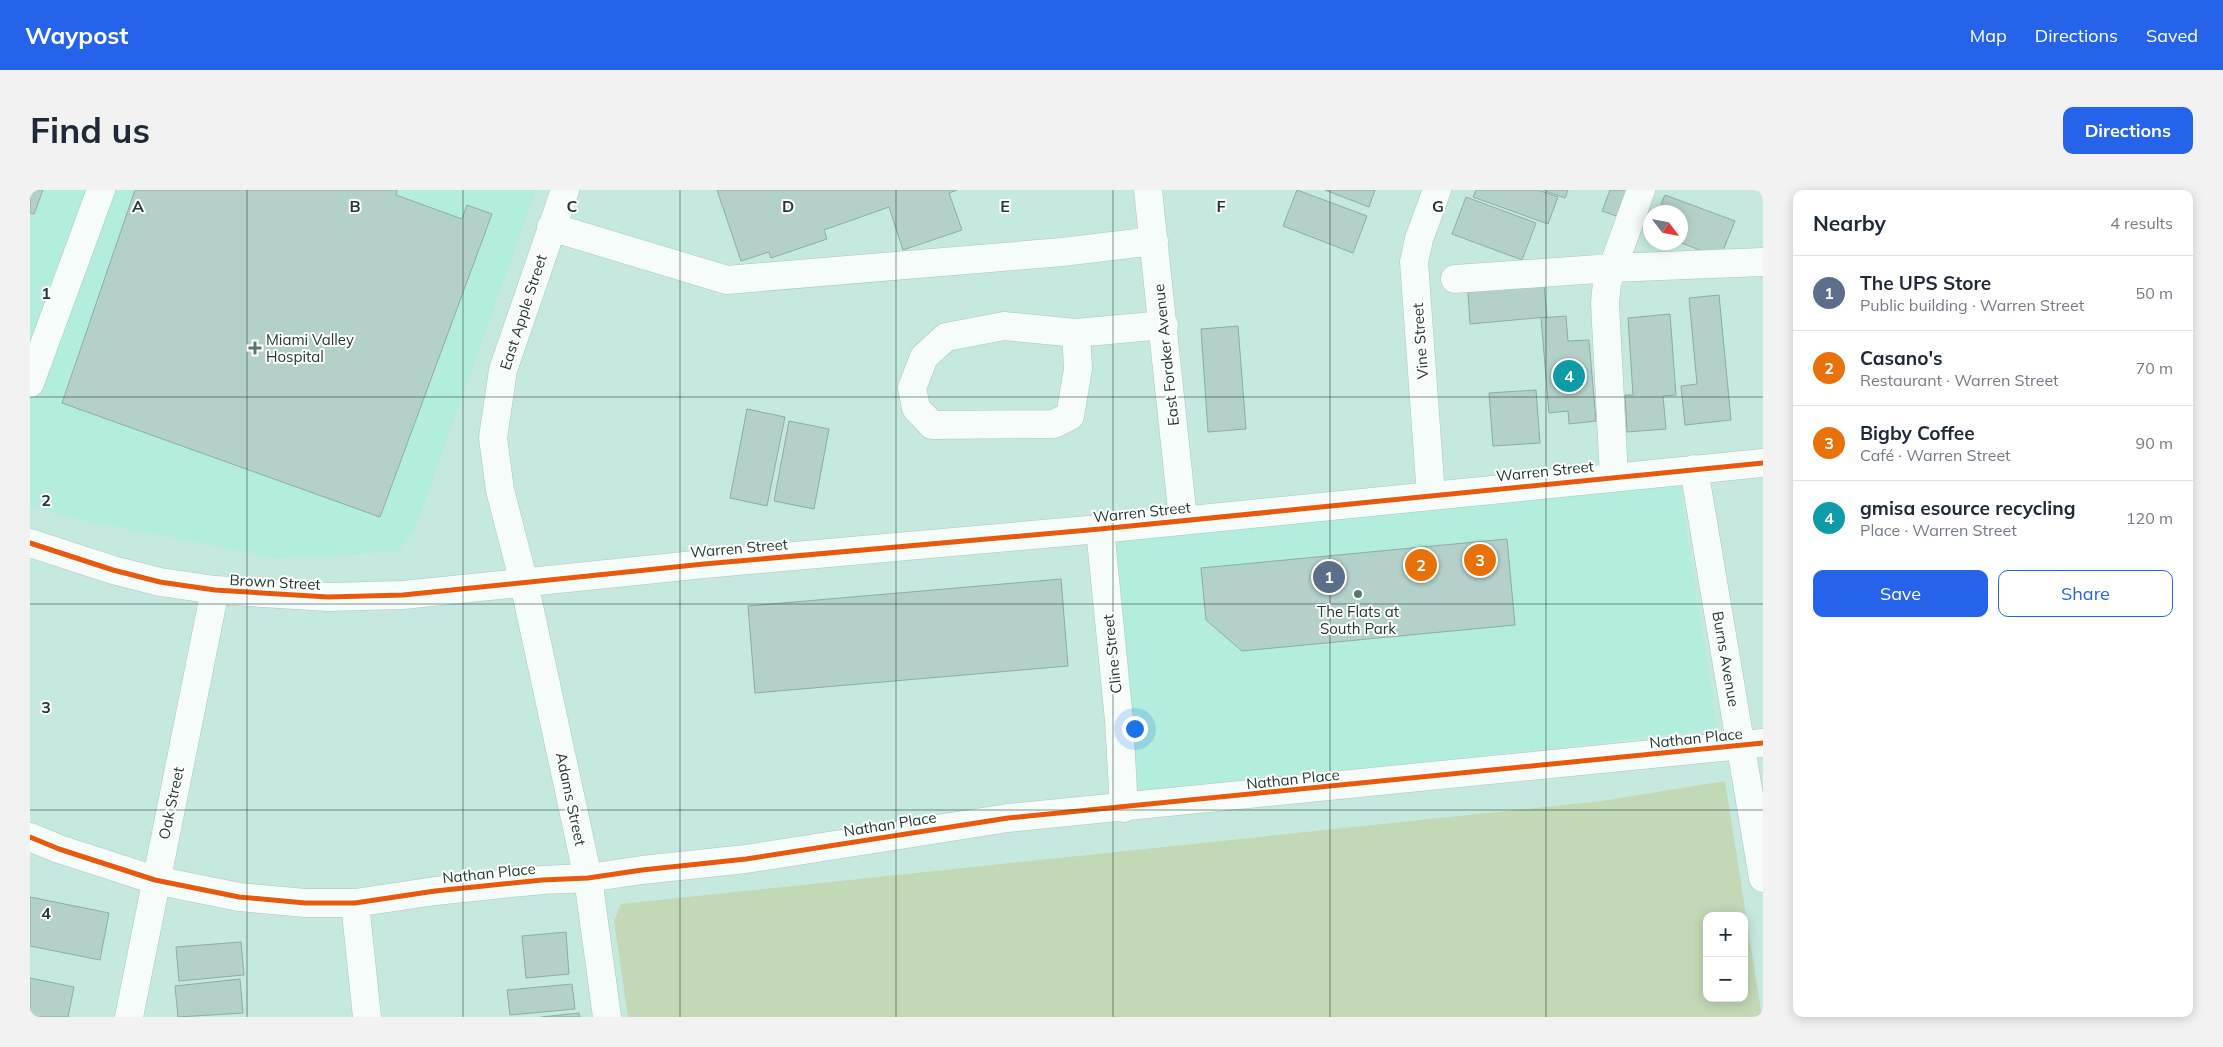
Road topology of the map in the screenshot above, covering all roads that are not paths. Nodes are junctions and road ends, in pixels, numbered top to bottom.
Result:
1 (101, 190) edge
2 (565, 190) edge
3 (1148, 190) edge
4 (1437, 190) edge
5 (1641, 190) edge
6 (551, 227) junction
7 (1154, 241) junction
8 (1763, 262) edge
9 (1612, 268) junction
10 (1455, 279) dead end
11 (1164, 325) junction
12 (1076, 333) junction
13 (30, 383) edge
14 (1763, 463) edge
15 (1694, 469) junction
16 (1614, 477) junction
17 (1431, 496) junction
18 (1183, 520) junction
19 (1100, 529) junction
20 (30, 543) edge
21 (524, 583) junction
22 (215, 590) junction
23 (1752, 744) edge
24 (1124, 808) junction
25 (30, 837) edge
26 (1763, 874) edge
27 (588, 878) junction
28 (1763, 878) edge
29 (155, 880) junction
30 (355, 903) junction
31 (129, 1017) edge
32 (368, 1017) edge
33 (607, 1017) edge

1 - 13 street
2 - 6 street, East Apple Street
3 - 7 street, East Foraker Avenue
4 - 17 street, Vine Street
5 - 9 street
6 - 7 street
6 - 21 street, East Apple Street
7 - 11 street, East Foraker Avenue
8 - 9 street
9 - 10 street
9 - 16 street
11 - 12 street
11 - 18 street, East Foraker Avenue
12 - 12 street
14 - 15 street, Warren Street
15 - 16 street, Warren Street
15 - 23 street, Burns Avenue
16 - 17 street, Warren Street
17 - 18 street, Warren Street
18 - 19 street, Warren Street
19 - 21 street, Warren Street
19 - 24 street, Cline Street
20 - 22 street, Brown Street
21 - 22 street, Brown Street
21 - 27 street, Adams Street
22 - 29 street, Oak Street
23 - 24 street, Nathan Place
23 - 26 street, Burns Avenue
24 - 27 street, Nathan Place
25 - 29 street, Nathan Place
26 - 28 street, Burns Avenue
27 - 30 street, Nathan Place
27 - 33 street, Adams Street
29 - 30 street, Nathan Place
29 - 31 street, Oak Street
30 - 32 street

